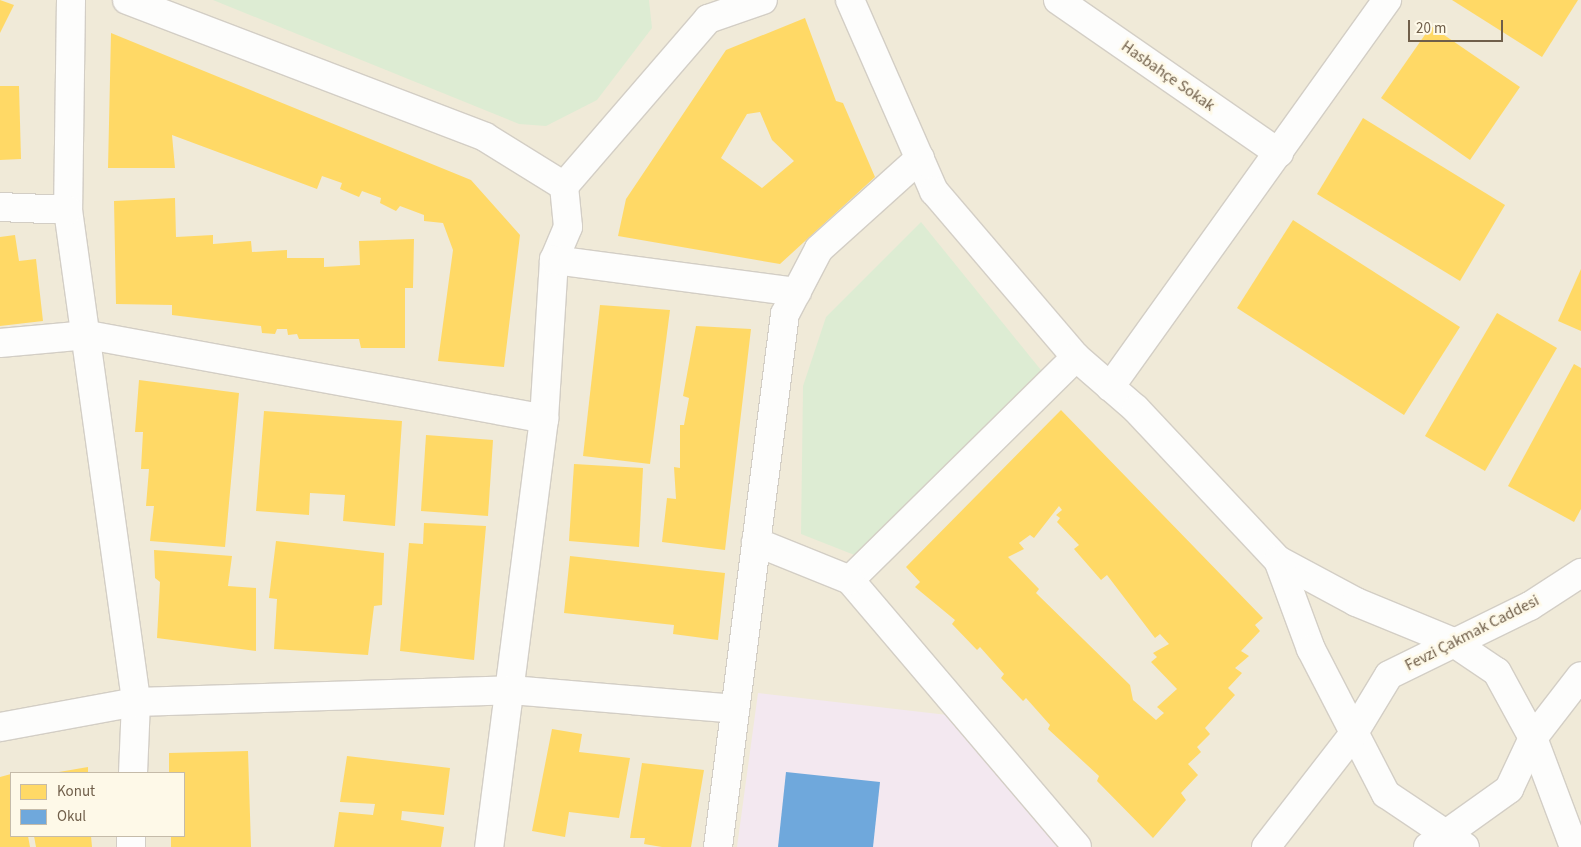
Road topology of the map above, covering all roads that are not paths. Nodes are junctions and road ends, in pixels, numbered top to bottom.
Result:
1 (71, 0) edge
2 (763, 0) edge
3 (850, 0) edge
4 (1058, 0) edge
5 (1387, 0) edge
6 (144, 3) edge
7 (704, 10) edge
8 (1279, 153) junction
9 (920, 158) junction
10 (564, 186) junction
11 (0, 208) edge
12 (68, 210) junction
13 (554, 260) junction
14 (797, 292) junction
15 (88, 335) junction
16 (0, 343) edge
17 (1076, 357) junction
18 (1110, 386) junction
19 (544, 419) junction
20 (756, 542) junction
21 (1278, 560) junction
22 (1581, 573) edge
23 (850, 580) junction
24 (1451, 641) junction
25 (1581, 676) edge
26 (511, 690) junction
27 (136, 702) junction
28 (735, 710) junction
29 (0, 727) edge
30 (1352, 736) junction
31 (1533, 738) junction
32 (133, 772) edge
33 (1575, 840) edge
34 (1448, 843) edge
35 (488, 847) edge
36 (718, 847) edge
37 (1077, 847) edge
38 (1266, 847) edge

1 - 12 street
2 - 7 street
3 - 9 street
4 - 8 street, Hasbahçe Sokak
5 - 8 street
6 - 10 street
7 - 10 street
8 - 18 street
9 - 14 street
9 - 17 street
10 - 13 street
11 - 12 street
12 - 15 street
13 - 14 street
13 - 19 street
14 - 20 street
15 - 16 street
15 - 19 street
15 - 27 street
17 - 18 street
17 - 23 street
18 - 21 street
19 - 26 street
20 - 23 street
20 - 28 street
21 - 24 street
21 - 30 street
22 - 24 street, Fevzi Çakmak Caddesi
23 - 37 street
24 - 30 street, Fevzi Çakmak Caddesi
24 - 31 street
25 - 31 street
26 - 27 street
26 - 28 street
26 - 35 street
27 - 29 street
27 - 32 street
28 - 36 street
30 - 34 street
30 - 38 street, Fevzi Çakmak Caddesi
31 - 33 street
31 - 34 street

